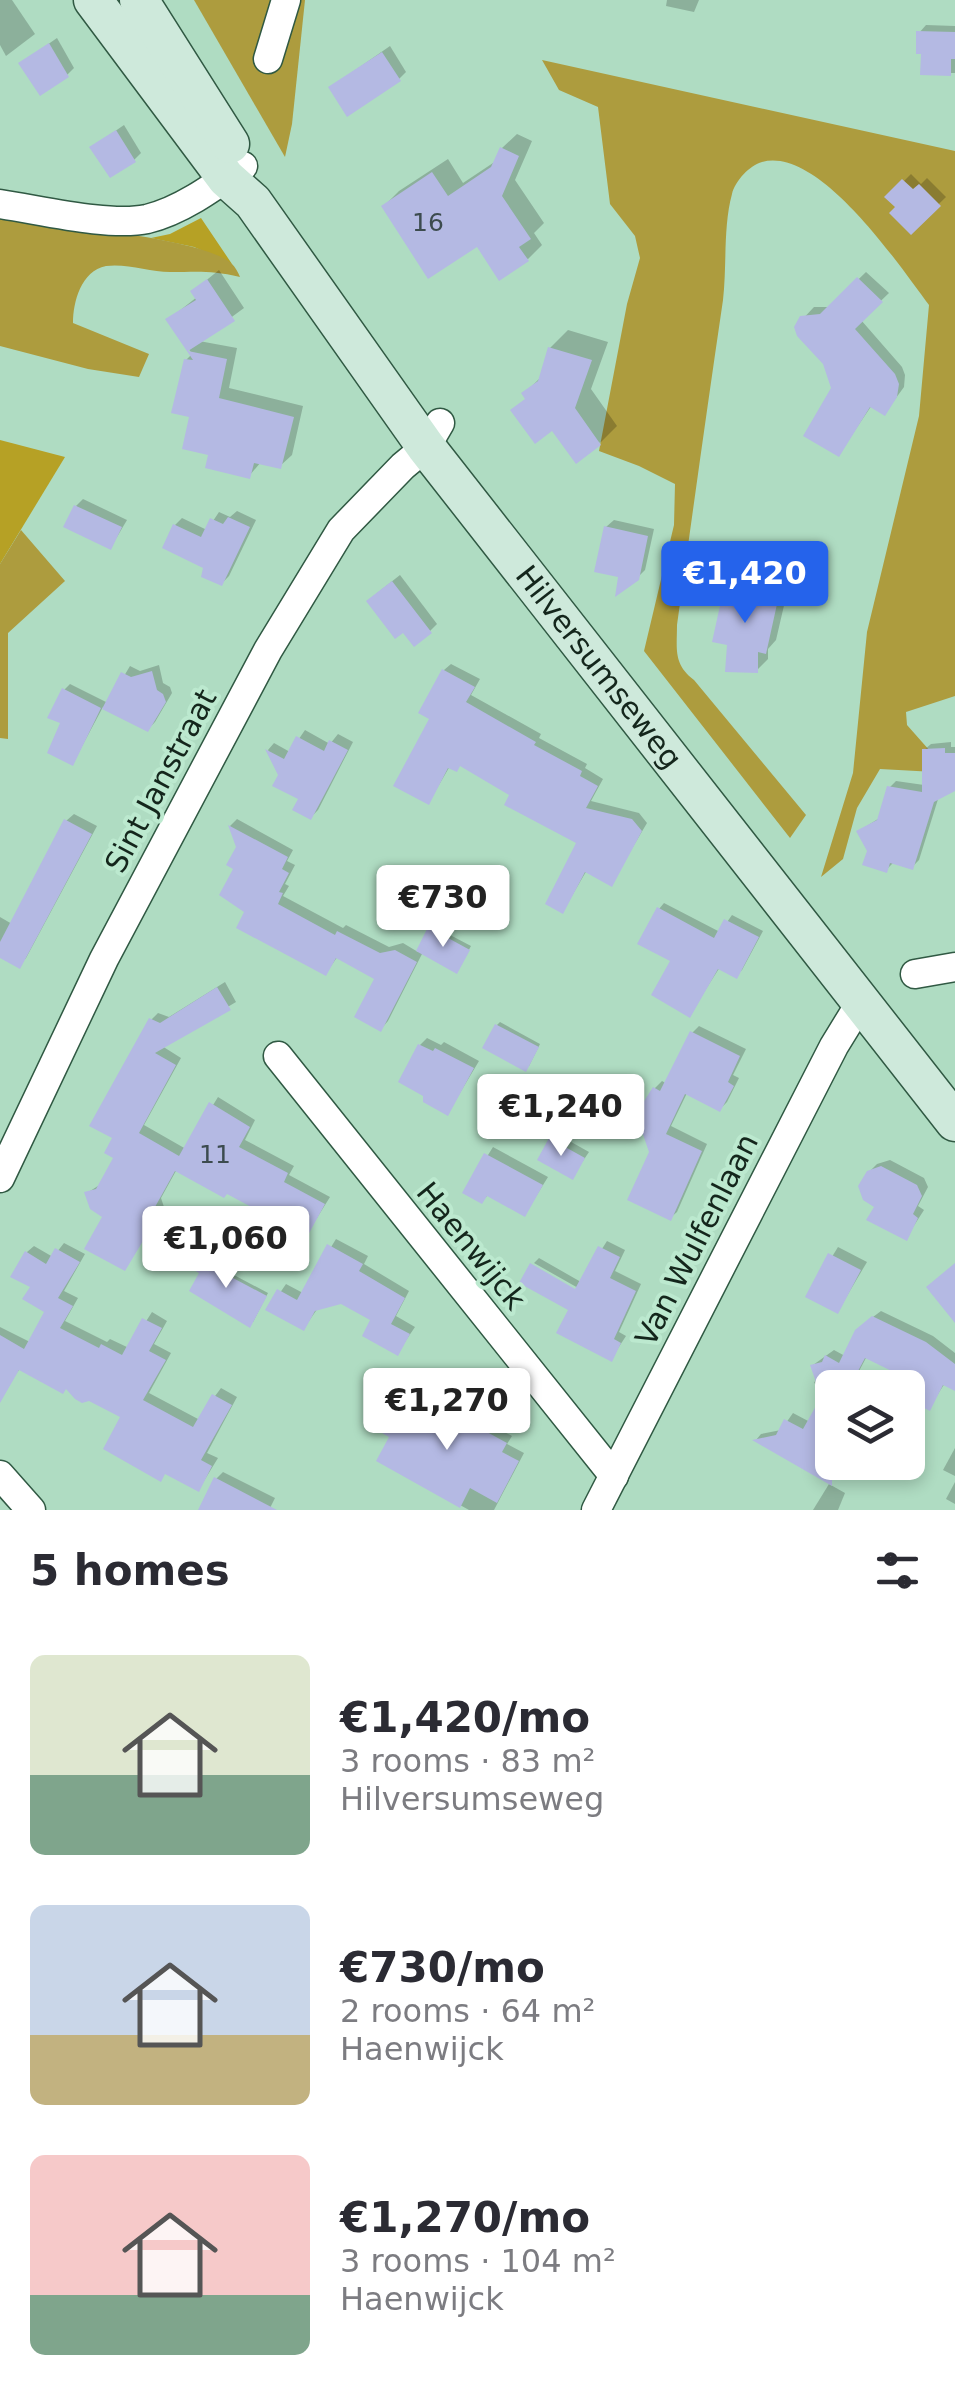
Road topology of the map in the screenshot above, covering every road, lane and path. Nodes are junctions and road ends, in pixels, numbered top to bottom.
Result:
1 (93, 0) edge
2 (139, 0) edge
3 (286, 0) edge
4 (268, 58) dead end
5 (241, 182) junction
6 (0, 204) edge
7 (433, 435) junction
8 (955, 967) edge
9 (916, 974) dead end
10 (861, 1002) junction
11 (278, 1056) dead end
12 (955, 1122) edge
13 (0, 1178) edge
14 (0, 1475) edge
15 (614, 1476) junction
16 (30, 1510) edge
17 (596, 1510) edge

1 - 5 main road, Hilversumseweg
2 - 5 main road, Hilversumseweg
3 - 4 street
5 - 6 street
5 - 7 main road, Hilversumseweg
7 - 10 main road, Hilversumseweg
7 - 13 street, Sint Janstraat
8 - 9 street
10 - 12 main road, Hilversumseweg
10 - 15 street, Van Wulfenlaan
11 - 15 street, Haenwijck
14 - 16 street
15 - 17 street, Van Wulfenlaan

